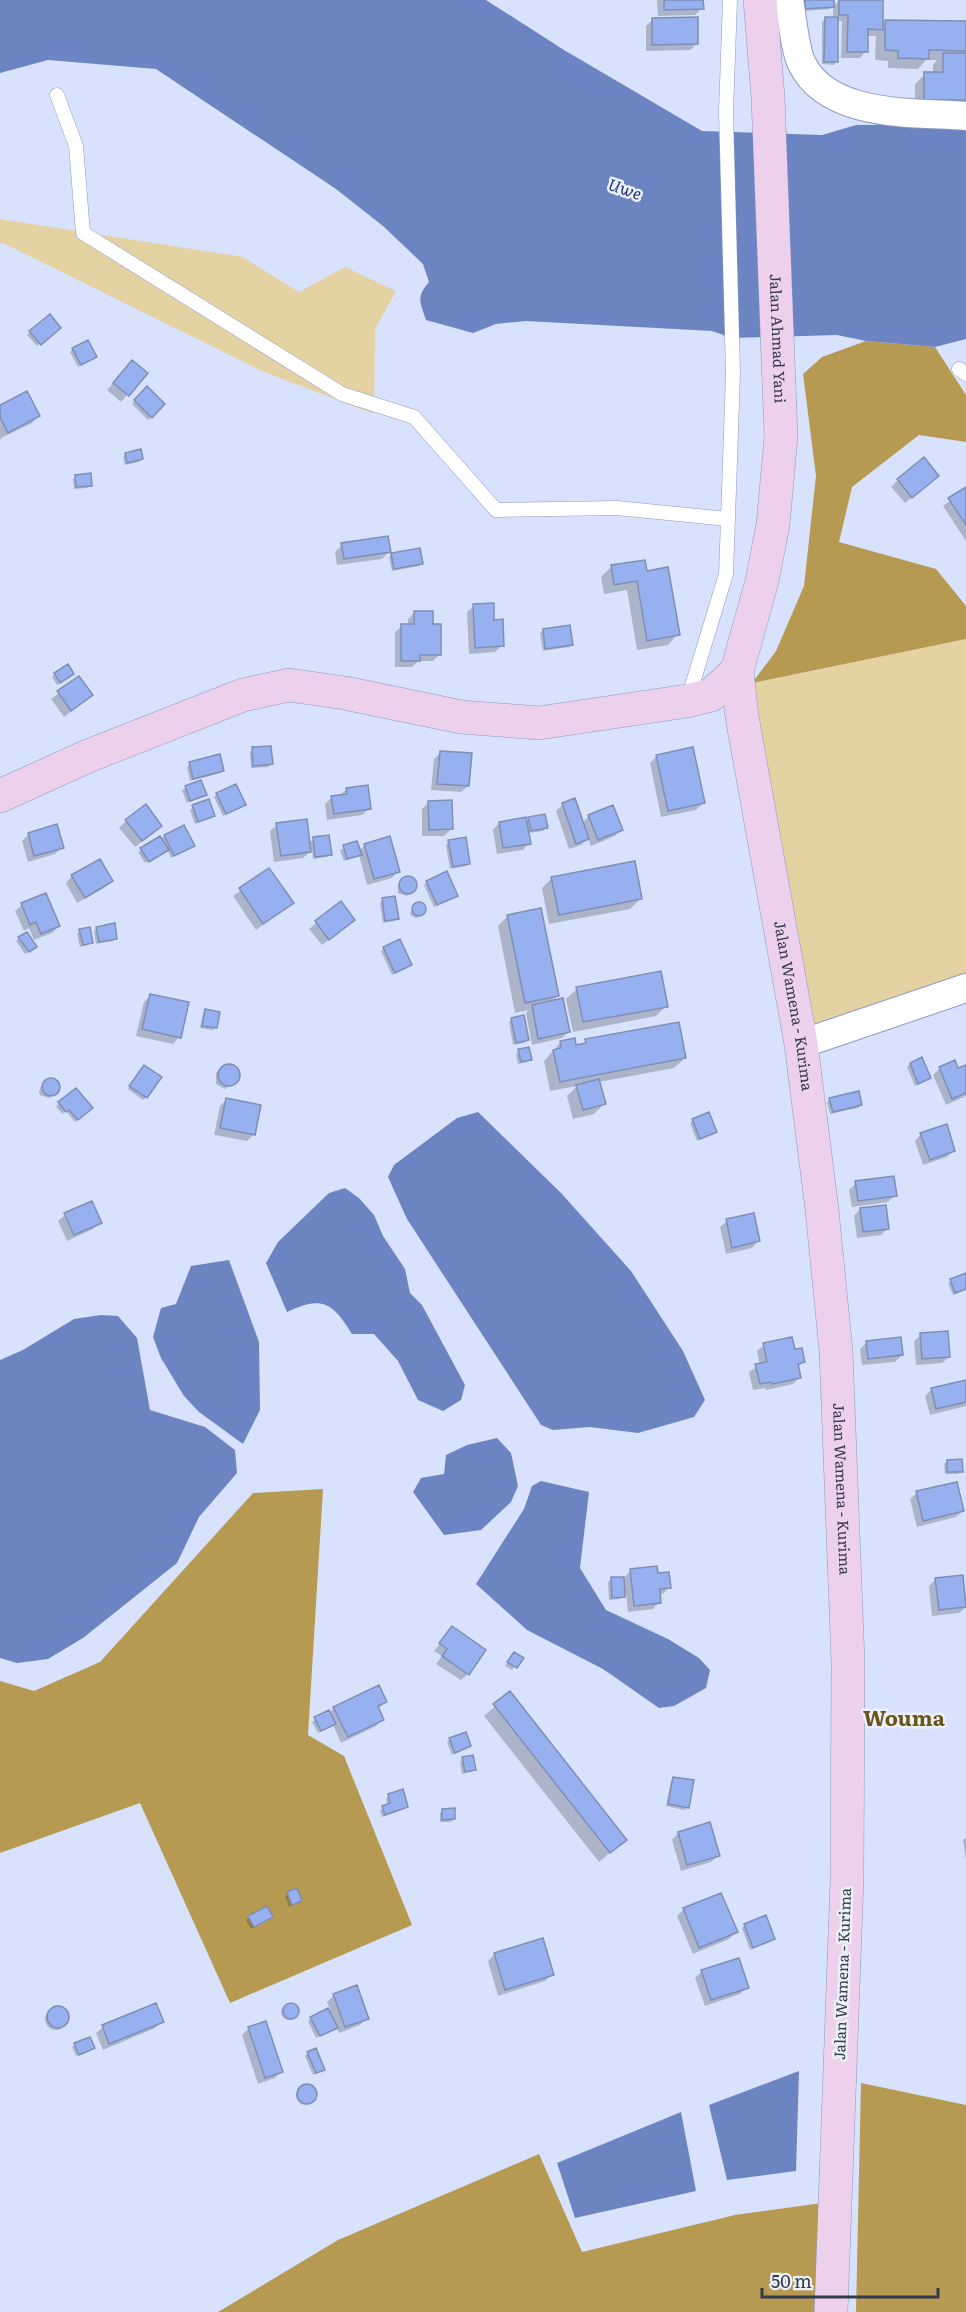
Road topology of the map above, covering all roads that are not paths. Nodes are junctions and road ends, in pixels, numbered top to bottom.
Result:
1 (730, 0) edge
2 (760, 0) edge
3 (789, 0) edge
4 (57, 95) dead end
5 (966, 116) edge
6 (728, 519) junction
7 (737, 671) junction
8 (687, 701) junction
9 (0, 796) edge
10 (966, 988) edge
11 (801, 1044) junction
12 (831, 2312) edge

1 - 6 lane
2 - 7 main road, Jalan Ahmad Yani
3 - 5 street
4 - 6 lane
6 - 8 lane
7 - 8 main road
7 - 11 main road, Jalan Wamena - Kurima
8 - 9 main road
10 - 11 street
11 - 12 main road, Jalan Wamena - Kurima

